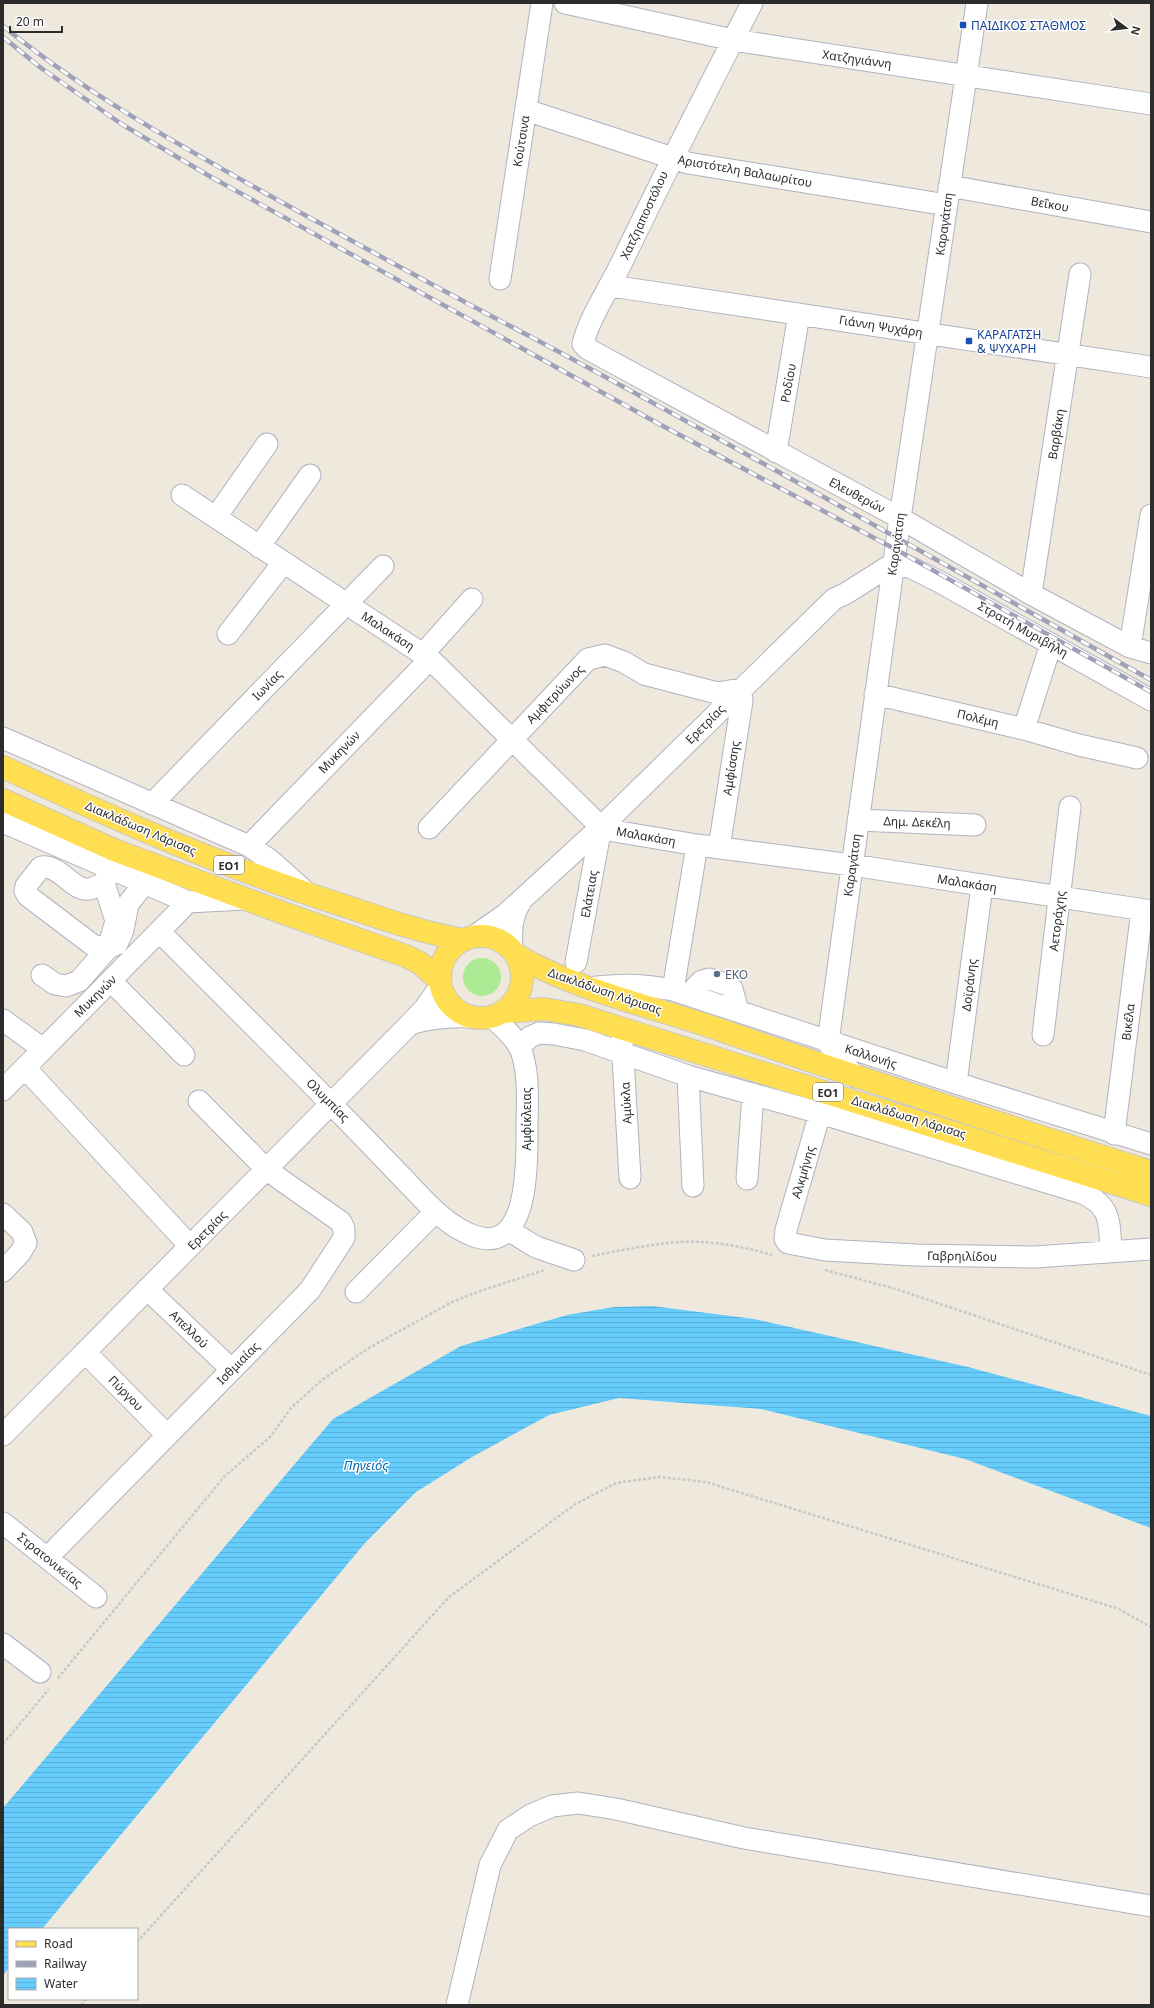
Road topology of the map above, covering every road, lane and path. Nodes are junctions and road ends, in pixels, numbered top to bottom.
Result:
1 (542, 3) edge
2 (565, 3) edge
3 (752, 3) edge
4 (977, 3) edge
5 (733, 40) junction
6 (966, 75) junction
7 (1151, 104) edge
8 (526, 110) junction
9 (671, 158) junction
10 (948, 196) junction
11 (1151, 222) edge
12 (1080, 274) dead end
13 (500, 279) dead end
14 (611, 286) junction
15 (799, 314) junction
16 (927, 333) junction
17 (583, 344) joint
18 (1068, 355) junction
19 (1151, 367) edge
20 (267, 444) dead end
21 (776, 452) junction
22 (310, 475) dead end
23 (182, 495) dead end
24 (1151, 515) edge
25 (216, 517) junction
26 (900, 518) junction
27 (259, 547) junction
28 (894, 562) junction
29 (283, 563) junction
30 (383, 566) dead end
31 (1031, 594) junction
32 (472, 599) dead end
33 (347, 604) junction
34 (228, 634) dead end
35 (1051, 644) junction
36 (1130, 647) junction
37 (1151, 653) edge
38 (426, 656) junction
39 (740, 689) junction
40 (875, 694) junction
41 (1151, 700) edge
42 (1024, 729) junction
43 (3, 738) edge
44 (512, 739) junction
45 (1137, 758) dead end
46 (3, 767) edge
47 (3, 800) edge
48 (152, 804) junction
49 (1070, 806) dead end
50 (858, 820) junction
51 (3, 822) edge
52 (975, 825) dead end
53 (601, 826) junction
54 (429, 828) dead end
55 (697, 845) junction
56 (249, 846) junction
57 (719, 848) junction
58 (852, 865) junction
59 (107, 876) junction
60 (144, 884) junction
61 (982, 886) junction
62 (309, 895) junction
63 (524, 898) junction
64 (1059, 898) junction
65 (245, 899) junction
66 (188, 902) junction
67 (1146, 911) edge
68 (160, 932) junction
69 (468, 938) junction
70 (108, 948) junction
71 (514, 953) junction
72 (576, 962) dead end
73 (42, 975) dead end
74 (110, 980) junction
75 (441, 983) junction
76 (589, 988) junction
77 (680, 992) junction
78 (489, 1015) junction
79 (3, 1020) edge
80 (410, 1024) junction
81 (622, 1027) junction
82 (1044, 1035) dead end
83 (828, 1042) junction
84 (519, 1047) junction
85 (43, 1048) junction
86 (623, 1052) junction
87 (184, 1055) dead end
88 (25, 1068) junction
89 (688, 1076) junction
90 (856, 1077) junction
91 (956, 1084) junction
92 (3, 1090) edge
93 (753, 1094) junction
94 (200, 1101) dead end
95 (332, 1104) junction
96 (820, 1113) junction
97 (1114, 1134) junction
98 (976, 1138) junction
99 (917, 1143) junction
100 (1151, 1144) edge
101 (267, 1170) junction
102 (1151, 1172) edge
103 (630, 1178) dead end
104 (747, 1179) dead end
105 (693, 1186) dead end
106 (1151, 1195) edge
107 (436, 1212) junction
108 (3, 1214) edge
109 (508, 1230) junction
110 (786, 1230) joint
111 (190, 1246) junction
112 (1151, 1249) edge
113 (1111, 1251) junction
114 (775, 1255) dead end
115 (574, 1260) joint
116 (821, 1269) dead end
117 (547, 1270) dead end
118 (3, 1271) edge
119 (147, 1289) junction
120 (356, 1292) dead end
121 (85, 1352) junction
122 (231, 1369) junction
123 (1151, 1376) edge
124 (3, 1435) edge
125 (167, 1435) junction
126 (3, 1522) edge
127 (48, 1557) junction
128 (96, 1597) dead end
129 (1151, 1627) edge
130 (3, 1644) edge
131 (40, 1672) dead end
132 (3, 1744) edge
133 (1151, 1906) edge
134 (138, 1941) edge
135 (456, 2005) edge

1 - 8 street, Κούτσινα
2 - 5 street, Χατζηγιάννη
3 - 5 street, Χατζηαποστόλου
4 - 6 street, Καραγάτση
5 - 6 street, Χατζηγιάννη
5 - 9 street, Χατζηαποστόλου
6 - 7 street, Χατζηγιάννη
6 - 10 street, Καραγάτση
8 - 9 street, Αριστότελη Βαλαωρίτου
8 - 13 street, Κούτσινα
9 - 10 street, Αριστότελη Βαλαωρίτου
9 - 14 street, Χατζηαποστόλου
10 - 11 street, Βεΐκου
10 - 16 street, Καραγάτση
12 - 18 street, Βαρβάκη
14 - 15 street, Γιάννη Ψυχάρη
14 - 17 street, Χατζηαποστόλου
15 - 16 street, Γιάννη Ψυχάρη
15 - 21 street, Ροδίου
16 - 18 street, Γιάννη Ψυχάρη
16 - 26 street, Καραγάτση
17 - 21 street, Ελευθερών
18 - 19 street, Γιάννη Ψυχάρη
18 - 31 street, Βαρβάκη
20 - 25 street
21 - 26 street, Ελευθερών
22 - 27 street
23 - 25 street, Μαλακάση
24 - 36 street
25 - 27 street, Μαλακάση
26 - 28 street, Καραγάτση
26 - 31 street, Ελευθερών
27 - 29 street, Μαλακάση
28 - 35 street, Στρατή Μυριβήλη
28 - 39 street, Ερετρίας
28 - 40 street, Καραγάτση
29 - 33 street, Μαλακάση
29 - 34 street
30 - 33 street, Ιωνίας
31 - 36 street, Ελευθερών
32 - 38 street, Μυκηνών
33 - 38 street, Μαλακάση
33 - 48 street, Ιωνίας
35 - 41 street, Στρατή Μυριβήλη
35 - 42 street
36 - 37 street, Ελευθερών
38 - 44 street, Μαλακάση
38 - 56 street, Μυκηνών
39 - 44 street, Αμφιτρύωνος
39 - 53 street, Ερετρίας
39 - 57 street, Αμφίσσης
40 - 42 street, Πολέμη
40 - 50 street, Καραγάτση
42 - 45 street, Πολέμη
43 - 48 street
44 - 53 street, Μαλακάση
44 - 54 street, Αμφιτρύωνος
46 - 62 main road, Διακλάδωση Λάρισας / ΕΟ1
47 - 65 main road, ΕΟ1
48 - 56 street
49 - 64 street, Αετοράχης
50 - 52 street, Δημ. Δεκέλη
50 - 58 street, Καραγάτση
51 - 59 street
53 - 55 street, Μαλακάση
53 - 63 street, Ερετρίας
53 - 72 street, Ελάτειας
55 - 57 street, Μαλακάση
55 - 77 street
56 - 62 street
57 - 58 street, Μαλακάση
58 - 61 street, Μαλακάση
58 - 83 street, Καραγάτση
59 - 60 street
59 - 70 street
59 - 70 street
60 - 66 street
60 - 70 street
61 - 64 street, Μαλακάση
61 - 91 street, Δοϊράνης
62 - 69 main road, Διακλάδωση Λάρισας / ΕΟ1
63 - 69 street, Ερετρίας
63 - 71 street, Ερετρίας
64 - 67 street, Μαλακάση
64 - 82 street, Αετοράχης
65 - 66 street
65 - 75 main road, ΕΟ1
66 - 68 street, Μυκηνών
67 - 97 street, Βικέλα
68 - 74 street, Μυκηνών
68 - 95 street, Ολυμπίας
69 - 71 main road, ΕΟ1
69 - 75 main road
70 - 73 street
71 - 76 main road, Διακλάδωση Λάρισας / ΕΟ1
71 - 78 main road
74 - 85 street, Μυκηνών
74 - 87 street
75 - 78 main road, ΕΟ1
75 - 80 street, Ερετρίας
76 - 77 street, Καλλoνής
76 - 90 main road, Διακλάδωση Λάρισας / ΕΟ1
77 - 83 street, Καλλoνής
78 - 80 street, Ερετρίας
78 - 81 main road, Διακλάδωση Λάρισας / ΕΟ1
78 - 84 street, Αμφίκλειας
79 - 85 street
80 - 95 street, Ερετρίας
81 - 86 street, Αμύκλα
81 - 98 main road, Διακλάδωση Λάρισας / ΕΟ1
83 - 90 street
83 - 91 street, Καλλoνής
84 - 86 street
84 - 109 street, Αμφίκλειας
85 - 88 street, Μυκηνών
86 - 89 street
86 - 103 street, Αμύκλα
88 - 92 street, Μυκηνών
88 - 111 street
89 - 93 street
89 - 105 street
90 - 102 main road, Διακλάδωση Λάρισας / ΕΟ1
91 - 97 street, Καλλoνής
93 - 96 street
93 - 104 street
94 - 101 street, Ισθμιαίας
95 - 101 street, Ερετρίας
95 - 107 street, Ολυμπίας
96 - 99 street
96 - 110 street, Αλκμήνης
97 - 100 street, Καλλoνής
98 - 99 street
98 - 106 main road, Διακλάδωση Λάρισας / ΕΟ1
99 - 113 street
101 - 111 street, Ερετρίας
101 - 122 street, Ισθμιαίας
107 - 109 street, Ολυμπίας
107 - 120 street
108 - 118 street
109 - 115 street
110 - 113 street, Γαβρηιλίδου
111 - 119 street, Ερετρίας
112 - 113 street, Γαβρηιλίδου
114 - 115 path
116 - 123 path
117 - 132 path
119 - 121 street, Ερετρίας
119 - 122 street, Απελλού
121 - 124 street, Ερετρίας
121 - 125 street, Πύργου
122 - 125 street, Ισθμιαίας
125 - 127 street, Ισθμιαίας
126 - 127 street, Στρατονικείας
127 - 128 street, Στρατονικείας
129 - 134 path
130 - 131 street
133 - 135 street

